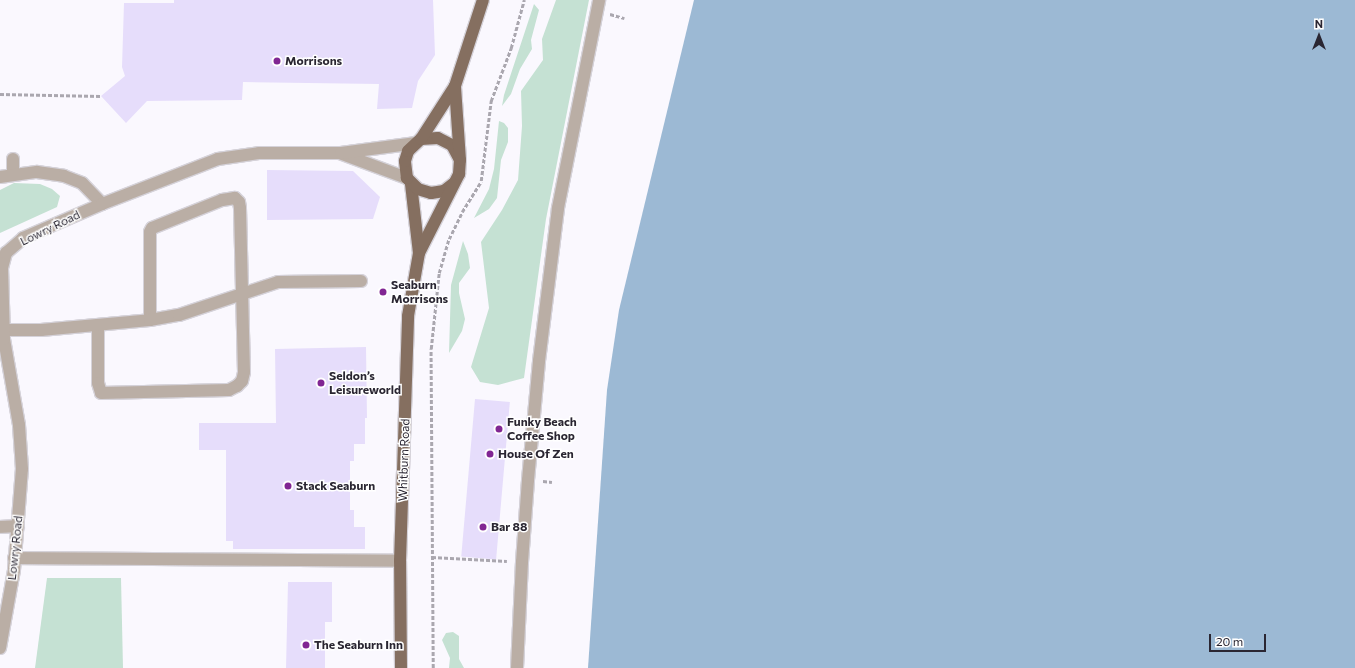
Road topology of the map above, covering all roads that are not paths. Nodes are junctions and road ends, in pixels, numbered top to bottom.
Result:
1 (483, 0) edge
2 (599, 0) edge
3 (455, 86) junction
4 (419, 141) junction
5 (341, 153) junction
6 (13, 159) dead end
7 (460, 160) junction
8 (13, 175) junction
9 (0, 177) edge
10 (409, 181) junction
11 (453, 184) junction
12 (102, 204) junction
13 (419, 253) junction
14 (361, 281) dead end
15 (242, 293) junction
16 (150, 320) junction
17 (98, 325) junction
18 (3, 336) edge
19 (18, 526) junction
20 (0, 527) edge
21 (14, 558) junction
22 (400, 561) junction
23 (0, 648) edge
24 (401, 668) edge
25 (517, 668) edge

1 - 3 main road
2 - 25 street
3 - 4 main road
3 - 7 main road
4 - 5 street, Lowry Road
4 - 7 main road
4 - 10 main road
5 - 10 street, Lowry Road
5 - 12 street, Lowry Road
6 - 8 street
7 - 11 main road
8 - 9 street
8 - 12 street
10 - 11 main road
10 - 13 main road
11 - 13 main road
12 - 18 street, Lowry Road
13 - 22 main road, Whitburn Road
14 - 15 street
15 - 16 street
15 - 16 street
15 - 17 street
16 - 17 street
17 - 18 street
18 - 19 street, Lowry Road
19 - 20 street
19 - 21 street, Lowry Road
21 - 22 street
21 - 23 street, Lowry Road
22 - 24 main road, Whitburn Road

